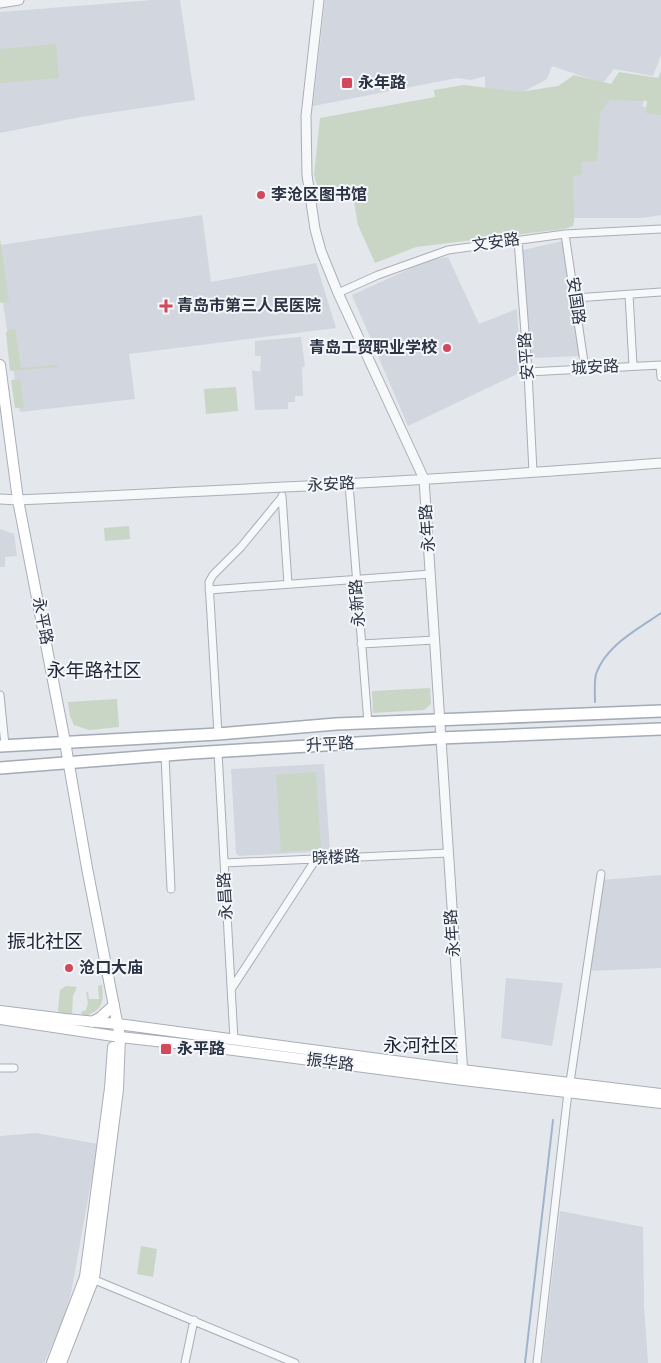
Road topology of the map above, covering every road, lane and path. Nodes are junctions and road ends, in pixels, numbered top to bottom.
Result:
1 (18, 0) edge
2 (319, 0) edge
3 (0, 3) edge
4 (661, 229) edge
5 (565, 234) junction
6 (518, 240) junction
7 (338, 292) junction
8 (661, 292) edge
9 (629, 294) junction
10 (575, 298) junction
11 (0, 364) edge
12 (661, 365) edge
13 (633, 366) junction
14 (585, 369) junction
15 (528, 372) junction
16 (661, 377) edge
17 (661, 463) edge
18 (533, 472) junction
19 (424, 479) junction
20 (349, 484) junction
21 (282, 492) junction
22 (0, 499) edge
23 (18, 500) junction
24 (431, 574) junction
25 (356, 580) junction
26 (288, 584) junction
27 (209, 590) junction
28 (435, 640) junction
29 (361, 644) junction
30 (0, 695) edge
31 (661, 711) edge
32 (440, 718) junction
33 (368, 723) junction
34 (661, 729) edge
35 (218, 734) junction
36 (440, 738) junction
37 (65, 742) junction
38 (3, 746) edge
39 (218, 752) junction
40 (165, 755) junction
41 (69, 763) junction
42 (0, 768) edge
43 (448, 852) junction
44 (316, 859) junction
45 (224, 864) junction
46 (601, 874) dead end
47 (171, 889) dead end
48 (231, 988) junction
49 (114, 1005) junction
50 (0, 1011) edge
51 (0, 1019) edge
52 (92, 1022) junction
53 (118, 1024) junction
54 (117, 1037) junction
55 (234, 1040) junction
56 (0, 1068) edge
57 (14, 1068) dead end
58 (463, 1075) junction
59 (569, 1087) junction
60 (661, 1094) edge
61 (661, 1103) edge
62 (90, 1278) junction
63 (194, 1320) junction
64 (52, 1363) edge
65 (61, 1363) edge
66 (185, 1363) edge
67 (295, 1363) edge
68 (537, 1363) edge

1 - 3 street
2 - 7 street, 永年路
4 - 5 street, 文安路
5 - 6 street, 文安路
5 - 10 street, 安国路
6 - 7 street, 文安路
6 - 15 street, 安平路
7 - 19 street, 永年路
8 - 9 street
9 - 10 street
9 - 13 street
10 - 14 street, 安国路
11 - 23 main road, 永平路
12 - 13 street, 城安路
12 - 16 street
13 - 14 street, 城安路
14 - 15 street, 城安路
15 - 18 street, 安平路
17 - 18 street, 永安路
18 - 19 street, 永安路
19 - 20 street, 永安路
19 - 24 street, 永年路
20 - 21 street, 永安路
20 - 25 street, 永新路
21 - 23 street, 永安路
21 - 26 street
21 - 27 street
22 - 23 street, 永安路
23 - 37 main road, 永平路
24 - 25 street
24 - 28 street, 永年路
25 - 26 street
25 - 29 street, 永新路
26 - 27 street
27 - 35 street
28 - 29 street
28 - 32 street, 永年路
29 - 33 street, 永新路
30 - 38 street
31 - 32 main road, 升平路
32 - 33 main road, 升平路
32 - 36 street, 永年路
33 - 35 main road, 升平路
34 - 36 main road, 升平路
35 - 37 main road, 升平路
36 - 39 main road, 升平路
36 - 43 street, 永年路
37 - 38 main road, 升平路
37 - 41 main road, 永平路
39 - 40 main road, 升平路
39 - 45 street, 永昌路
40 - 41 main road, 升平路
40 - 47 street
41 - 42 main road, 升平路
41 - 49 main road, 永平路
43 - 44 street, 晓楼路
43 - 58 street, 永年路
44 - 45 street, 晓楼路
44 - 48 street
45 - 48 street, 永昌路
46 - 59 street
48 - 55 street, 永昌路
49 - 52 main road
49 - 53 main road, 永平路
50 - 52 main road, 振华路
51 - 54 main road, 振华路
52 - 53 main road, 振华路
53 - 54 main road, 永平路
53 - 55 main road, 振华路
54 - 58 main road, 振华路
54 - 62 main road, 永平路
55 - 58 main road, 振华路
56 - 57 street
58 - 59 main road, 振华路
59 - 60 main road, 振华路
59 - 61 main road, 振华路
59 - 68 street
62 - 63 street
62 - 64 main road, 永平路
62 - 65 main road, 永平路
63 - 66 street
63 - 67 street

